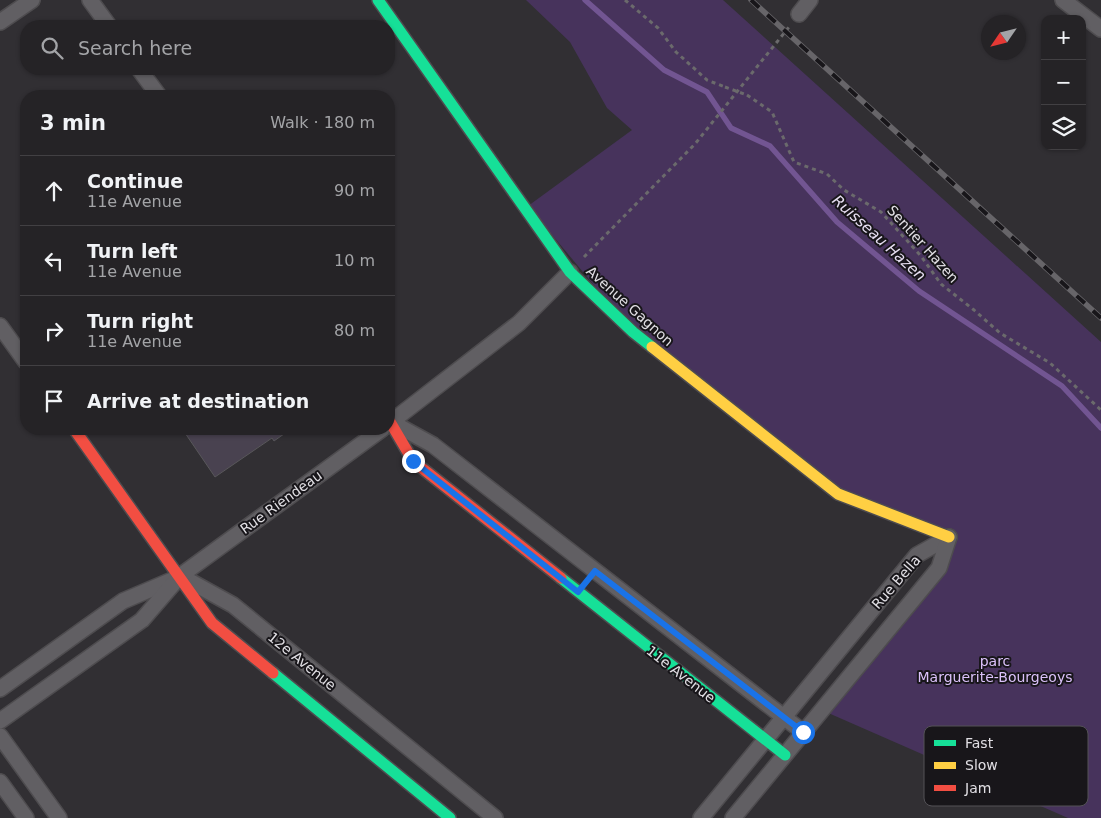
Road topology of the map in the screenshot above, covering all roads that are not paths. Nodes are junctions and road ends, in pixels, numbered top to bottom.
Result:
1 (32, 0) edge
2 (90, 0) edge
3 (378, 0) edge
4 (810, 0) edge
5 (1063, 0) edge
6 (799, 14) road end
7 (105, 20) edge
8 (392, 20) edge
9 (0, 22) edge
10 (395, 24) edge
11 (1101, 29) edge
12 (143, 75) edge
13 (154, 90) edge
14 (570, 272) junction
15 (0, 326) edge
16 (20, 354) edge
17 (395, 418) edge
18 (395, 428) edge
19 (78, 435) edge
20 (372, 435) edge
21 (395, 435) edge
22 (949, 538) junction
23 (595, 571) junction
24 (180, 576) junction
25 (578, 592) junction
26 (0, 689) edge
27 (784, 718) junction
28 (0, 721) edge
29 (803, 732) junction
30 (0, 736) edge
31 (765, 741) junction
32 (417, 754) junction
33 (784, 755) junction
34 (397, 775) junction
35 (0, 782) edge
36 (26, 818) edge
37 (59, 818) edge
38 (450, 818) edge
39 (495, 818) edge
40 (701, 818) edge
41 (733, 818) edge

1 - 9 street
2 - 7 street
3 - 8 street, Avenue Gagnon
4 - 6 street
5 - 11 street
10 - 14 street, Avenue Gagnon
12 - 13 street
14 - 17 street, Rue Riendeau
14 - 22 street, Avenue Gagnon
15 - 16 street
18 - 23 street, 11e Avenue
19 - 24 street, 12e Avenue
20 - 24 street, Rue Riendeau
21 - 25 street, 11e Avenue
22 - 27 street, Rue Bella
22 - 29 street, Rue Bella
23 - 25 street
23 - 27 street, 11e Avenue
24 - 26 street, Rue Riendeau
24 - 28 street, Rue Riendeau
24 - 32 street, 12e Avenue
24 - 34 street, 12e Avenue
25 - 31 street, 11e Avenue
27 - 29 street, 11e Avenue
27 - 31 street, Rue Bella
29 - 33 street, Rue Bella
30 - 37 street
31 - 33 street, 11e Avenue
31 - 40 street, Rue Bella
32 - 34 street
32 - 39 street, 12e Avenue
33 - 41 street, Rue Bella
34 - 38 street, 12e Avenue
35 - 36 street

